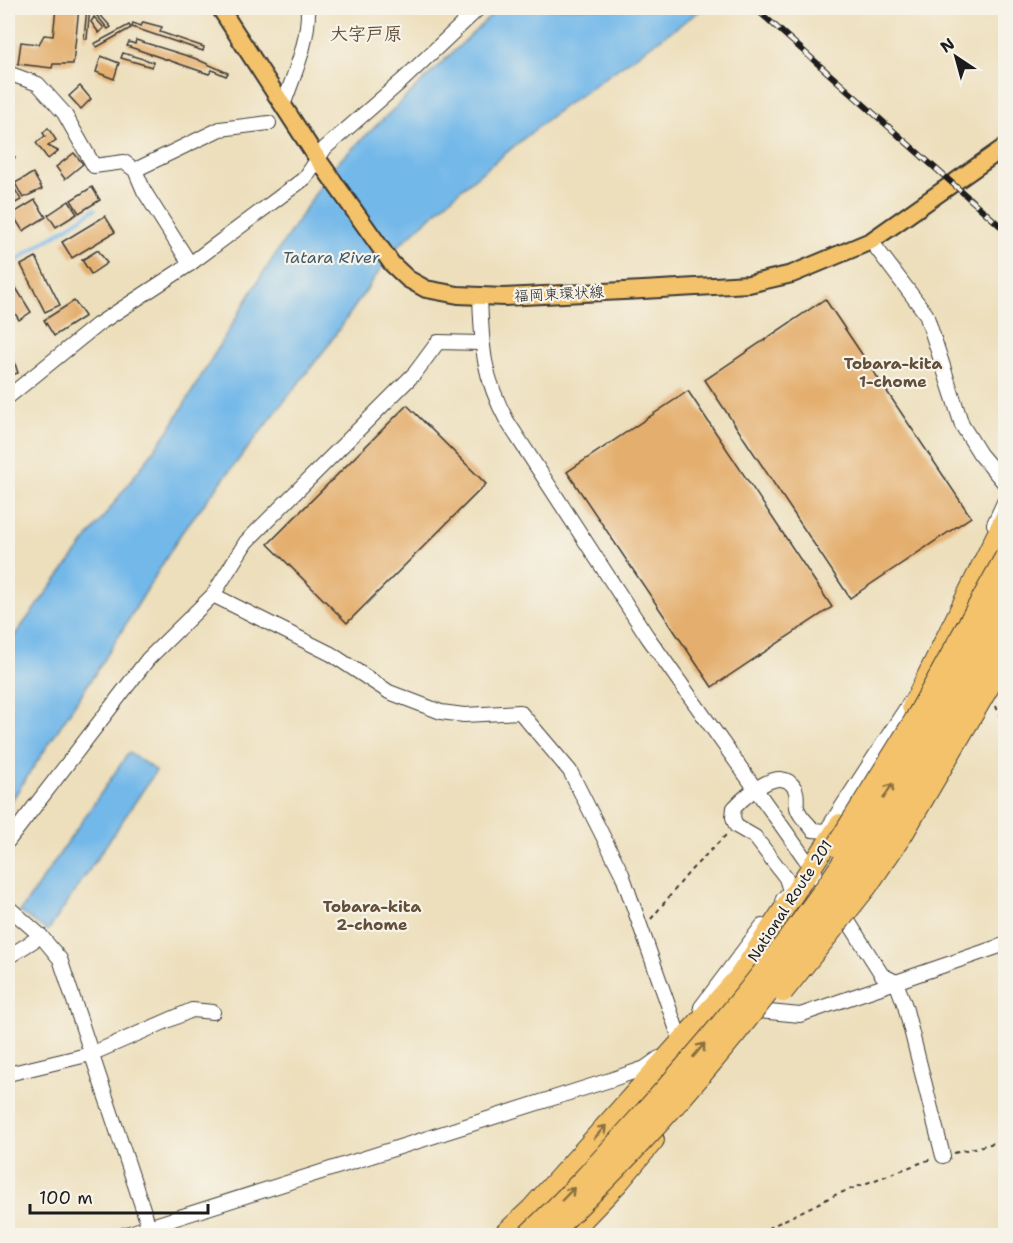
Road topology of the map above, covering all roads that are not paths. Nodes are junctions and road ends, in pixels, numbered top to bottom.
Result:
1 (220, 8) edge
2 (308, 8) edge
3 (479, 8) edge
4 (8, 73) edge
5 (284, 103) junction
6 (269, 123) dead end
7 (1005, 146) edge
8 (320, 162) junction
9 (135, 170) junction
10 (871, 241) junction
11 (190, 264) junction
12 (480, 296) junction
13 (481, 343) junction
14 (8, 397) edge
15 (1005, 484) edge
16 (1005, 498) edge
17 (1005, 516) edge
18 (1005, 555) edge
19 (1005, 583) edge
20 (213, 595) junction
21 (1005, 618) edge
22 (1005, 638) edge
23 (1005, 658) edge
24 (756, 790) junction
25 (8, 842) edge
26 (811, 868) junction
27 (838, 906) junction
28 (8, 907) edge
29 (41, 936) junction
30 (1005, 944) edge
31 (8, 957) edge
32 (735, 972) junction
33 (896, 982) junction
34 (213, 1012) dead end
35 (767, 1012) junction
36 (728, 1015) junction
37 (679, 1036) junction
38 (91, 1054) junction
39 (700, 1073) junction
40 (8, 1074) edge
41 (943, 1156) road end
42 (150, 1230) edge
43 (120, 1236) edge
44 (502, 1236) edge
45 (526, 1236) edge
46 (548, 1236) edge
47 (567, 1236) edge

1 - 5 main road, 福岡東環状線
2 - 5 street
3 - 8 street
4 - 9 street
5 - 8 main road, 福岡東環状線
6 - 9 street
7 - 10 main road, 福岡東環状線
8 - 11 street
8 - 12 main road, 福岡東環状線
9 - 11 street
10 - 12 main road, 福岡東環状線
10 - 15 street
11 - 14 street
12 - 13 street
13 - 20 street
13 - 24 street
16 - 24 street
17 - 26 highway, National Route 201
18 - 36 highway, bridge
36 -> 19 highway, bridge
20 - 25 street
20 - 37 street
21 - 39 highway, bridge
22 - 27 highway
23 - 39 highway, bridge
24 - 26 street
24 - 32 street
26 - 27 street
26 - 32 highway, National Route 201
27 - 33 street
27 - 35 highway
28 - 29 street
29 - 31 street
29 - 38 street
30 - 33 street
32 - 35 street
32 - 37 street
44 -> 32 highway, National Route 201
33 - 35 street
33 - 41 street
34 - 38 street
35 - 47 highway
45 -> 36 highway, bridge
37 - 42 street
38 - 40 street
38 - 42 street
39 - 46 highway, bridge
42 - 43 street

